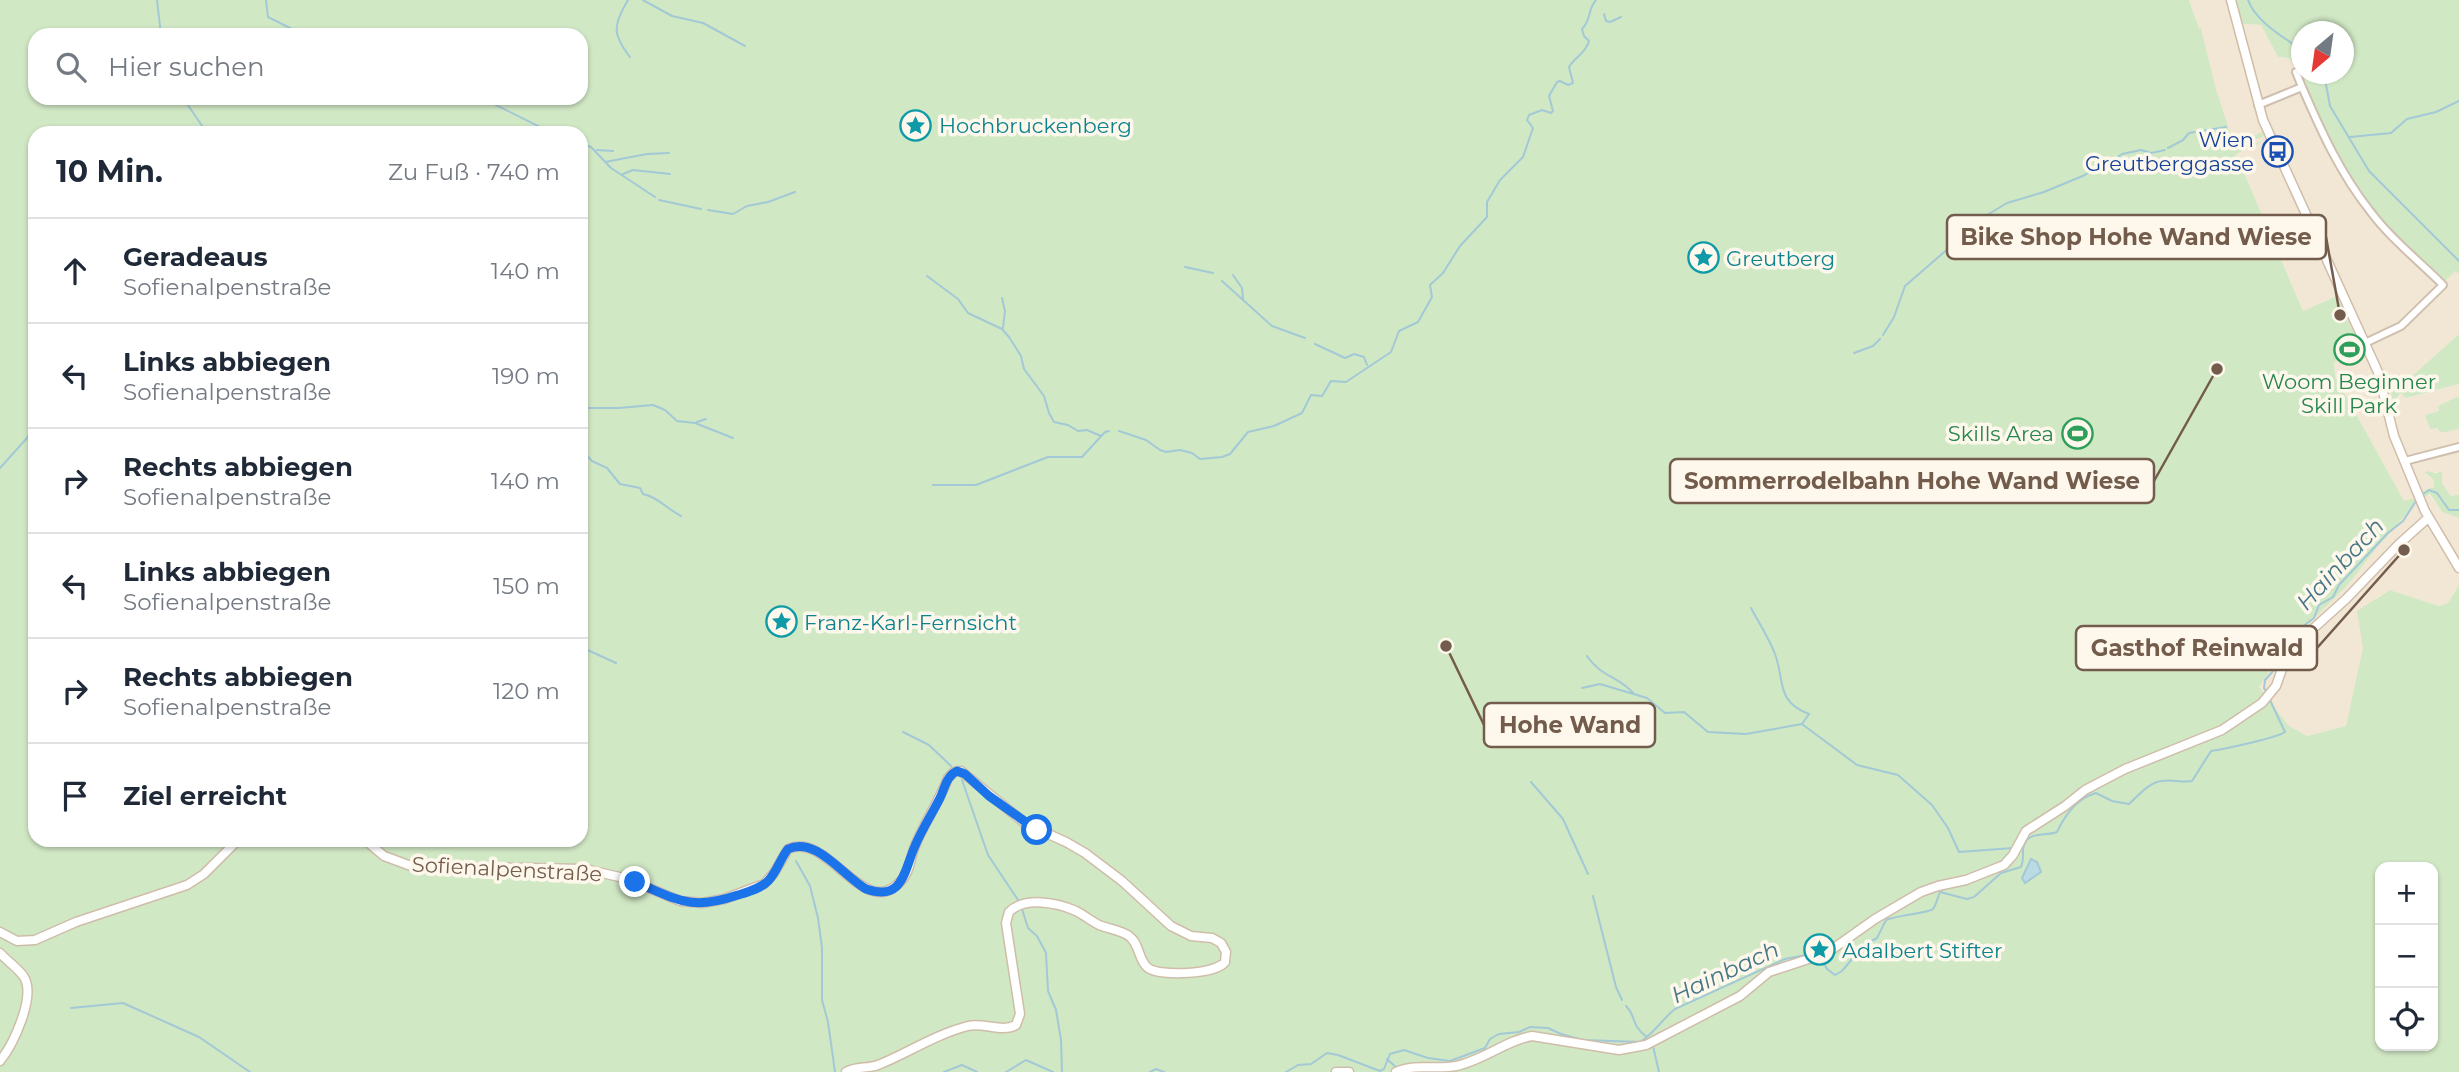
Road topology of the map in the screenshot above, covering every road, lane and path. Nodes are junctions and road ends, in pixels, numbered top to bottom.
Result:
1 (2231, 0) edge
2 (2301, 84) edge
3 (2302, 87) junction
4 (2258, 105) junction
5 (2365, 343) junction
6 (2459, 447) edge
7 (2405, 461) junction
8 (2428, 518) junction
9 (2459, 568) edge
10 (231, 847) edge
11 (373, 847) edge
12 (0, 932) edge
13 (0, 953) edge
14 (0, 1061) edge
15 (1399, 1071) edge
16 (846, 1072) edge
17 (1336, 1072) edge
18 (1349, 1072) edge

1 - 4 street
2 - 3 street
3 - 4 street
3 - 5 street
4 - 5 street
5 - 7 street
6 - 7 street
7 - 8 street
8 - 9 street
8 - 15 street
10 - 12 street
11 - 16 street, Sofienalpenstraße
13 - 14 street
17 - 18 street

